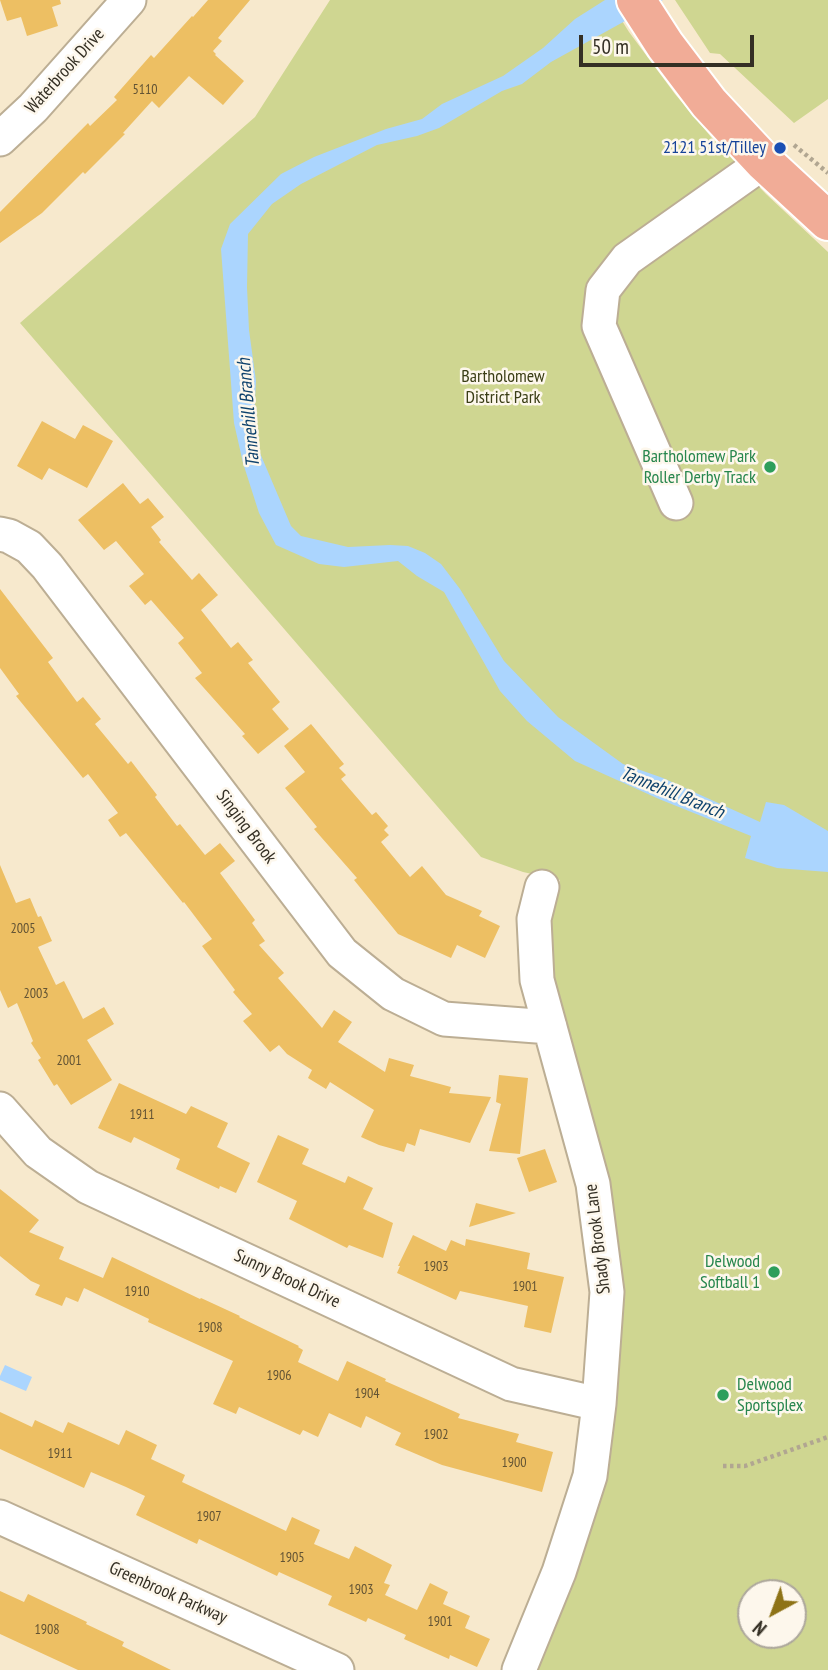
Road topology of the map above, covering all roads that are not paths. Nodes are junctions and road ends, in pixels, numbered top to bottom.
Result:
1 (129, 0) edge
2 (645, 15) edge
3 (0, 139) edge
4 (764, 162) junction
5 (828, 221) edge
6 (676, 502) dead end
7 (0, 534) edge
8 (542, 887) dead end
9 (550, 1027) junction
10 (0, 1109) edge
11 (599, 1404) junction
12 (0, 1517) edge
13 (337, 1670) edge
14 (519, 1670) edge

1 - 3 street, Waterbrook Drive
2 - 4 main road
4 - 5 main road
4 - 6 street
7 - 9 street, Singing Brook
8 - 9 street, Shady Brook Lane
9 - 11 street, Shady Brook Lane
10 - 11 street, Sunny Brook Drive
11 - 14 street, Shady Brook Lane
12 - 13 street, Greenbrook Parkway

